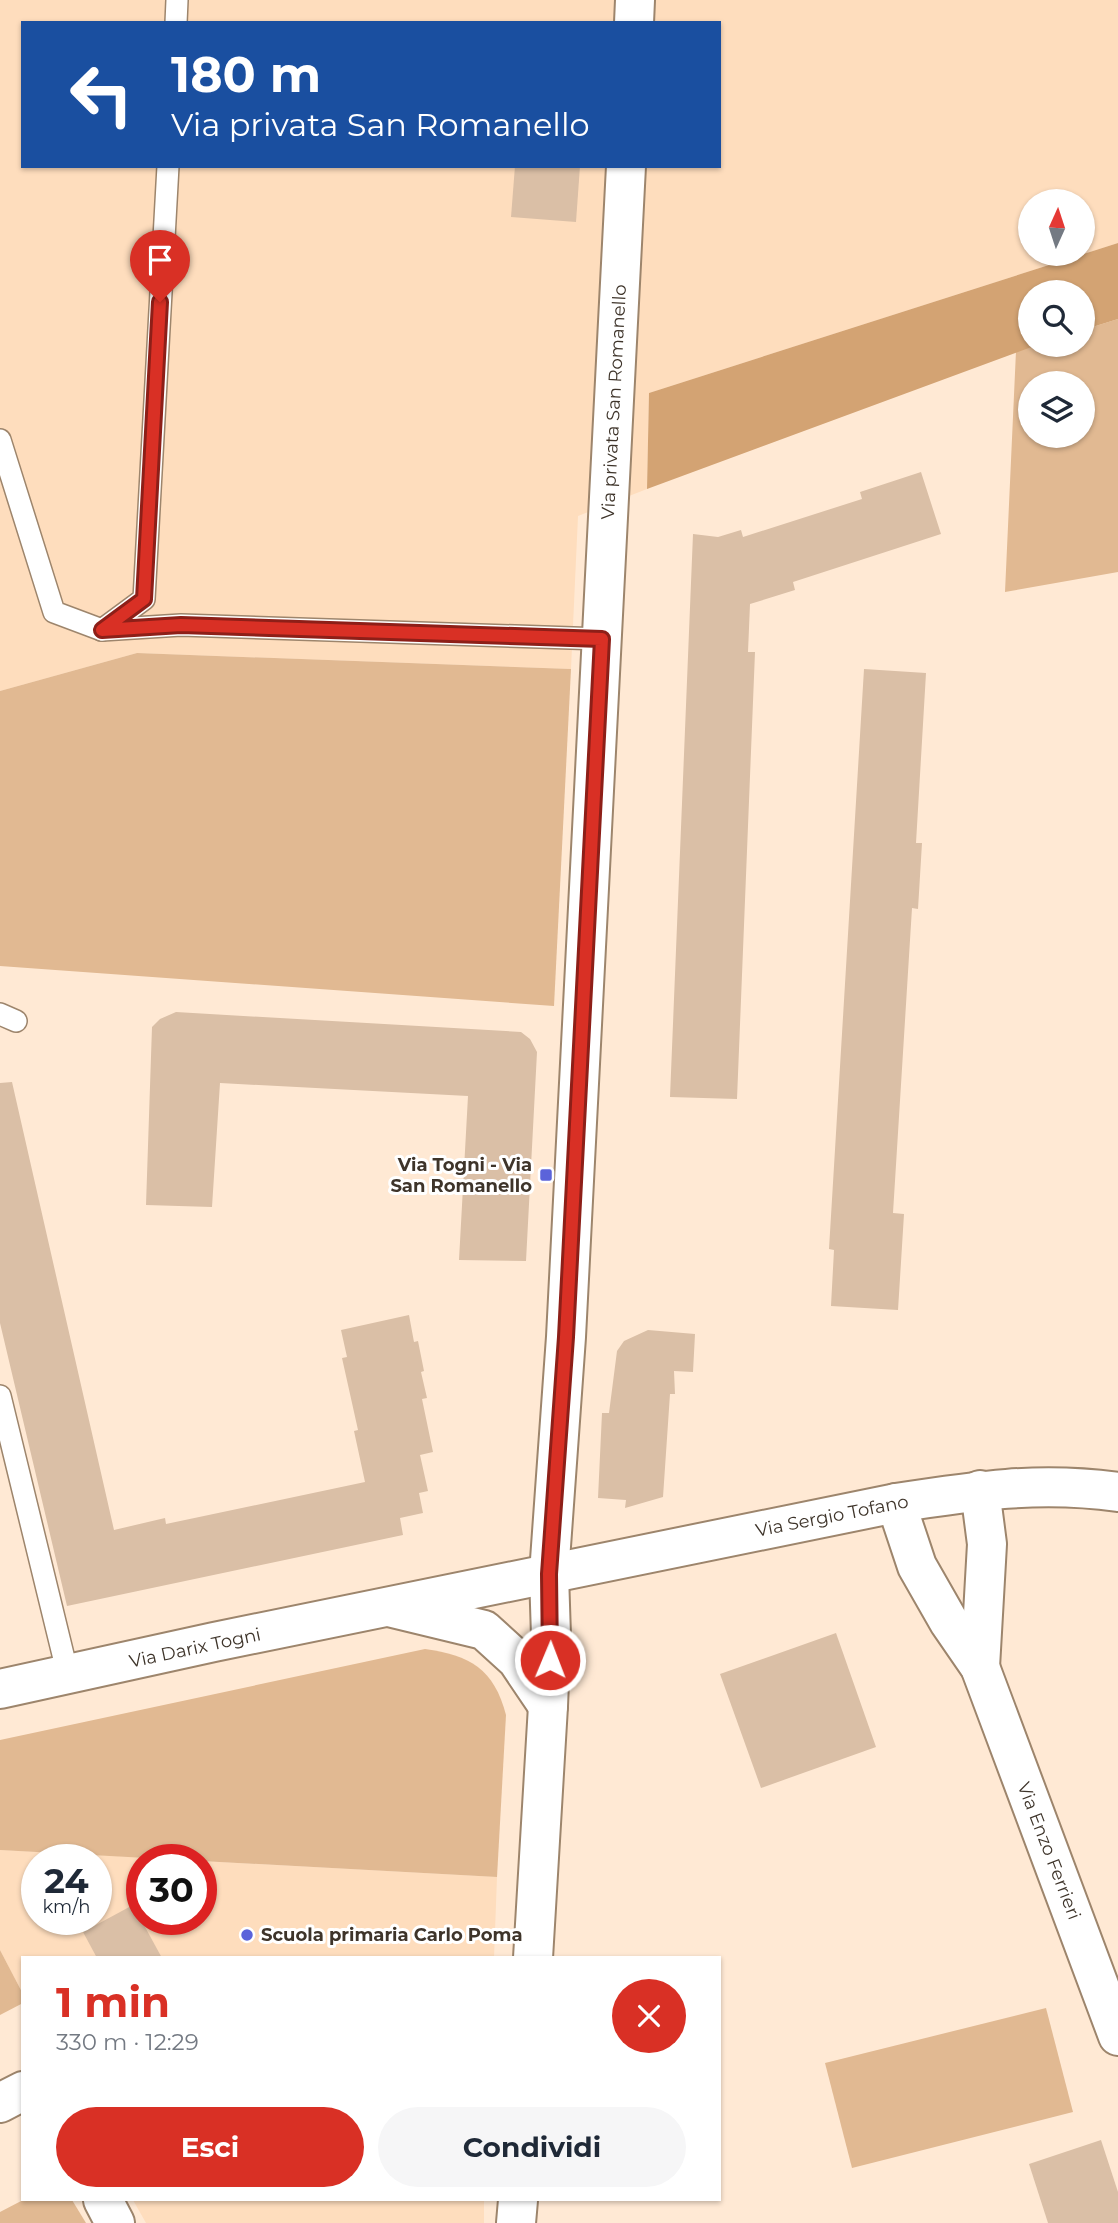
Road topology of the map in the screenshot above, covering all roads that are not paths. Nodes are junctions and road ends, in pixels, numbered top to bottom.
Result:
1 (177, 0) edge
2 (635, 0) edge
3 (176, 21) edge
4 (634, 21) edge
5 (168, 168) edge
6 (626, 168) edge
7 (0, 440) edge
8 (102, 630) junction
9 (602, 639) junction
10 (0, 1396) edge
11 (980, 1490) junction
12 (1118, 1492) edge
13 (896, 1503) junction
14 (549, 1574) junction
15 (389, 1607) junction
16 (980, 1667) junction
17 (68, 1675) junction
18 (0, 1689) edge
19 (548, 1706) junction
20 (533, 1956) edge
21 (1118, 2035) edge
22 (21, 2092) edge
23 (0, 2103) edge
24 (104, 2201) edge
25 (518, 2201) edge
26 (115, 2223) edge
27 (516, 2223) edge

1 - 3 lane
2 - 4 street
5 - 8 lane
6 - 9 street, Via privata San Romanello
7 - 8 lane
8 - 9 lane
9 - 14 street, Via privata San Romanello
10 - 17 lane
11 - 12 street, Via Sergio Tofano
11 - 13 street, Via Sergio Tofano
11 - 16 street, Via Enzo Ferrieri
13 - 14 street, Via Sergio Tofano
13 - 16 street, Via Enzo Ferrieri
14 - 15 street, Via Darix Togni
14 - 19 street, Via privata San Romanello
15 - 17 street, Via Darix Togni
15 - 19 street, Via Darix Togni
16 - 21 street, Via Enzo Ferrieri
17 - 18 street, Via Darix Togni
19 - 20 street, Via privata San Romanello
22 - 23 street
24 - 26 street
25 - 27 street

